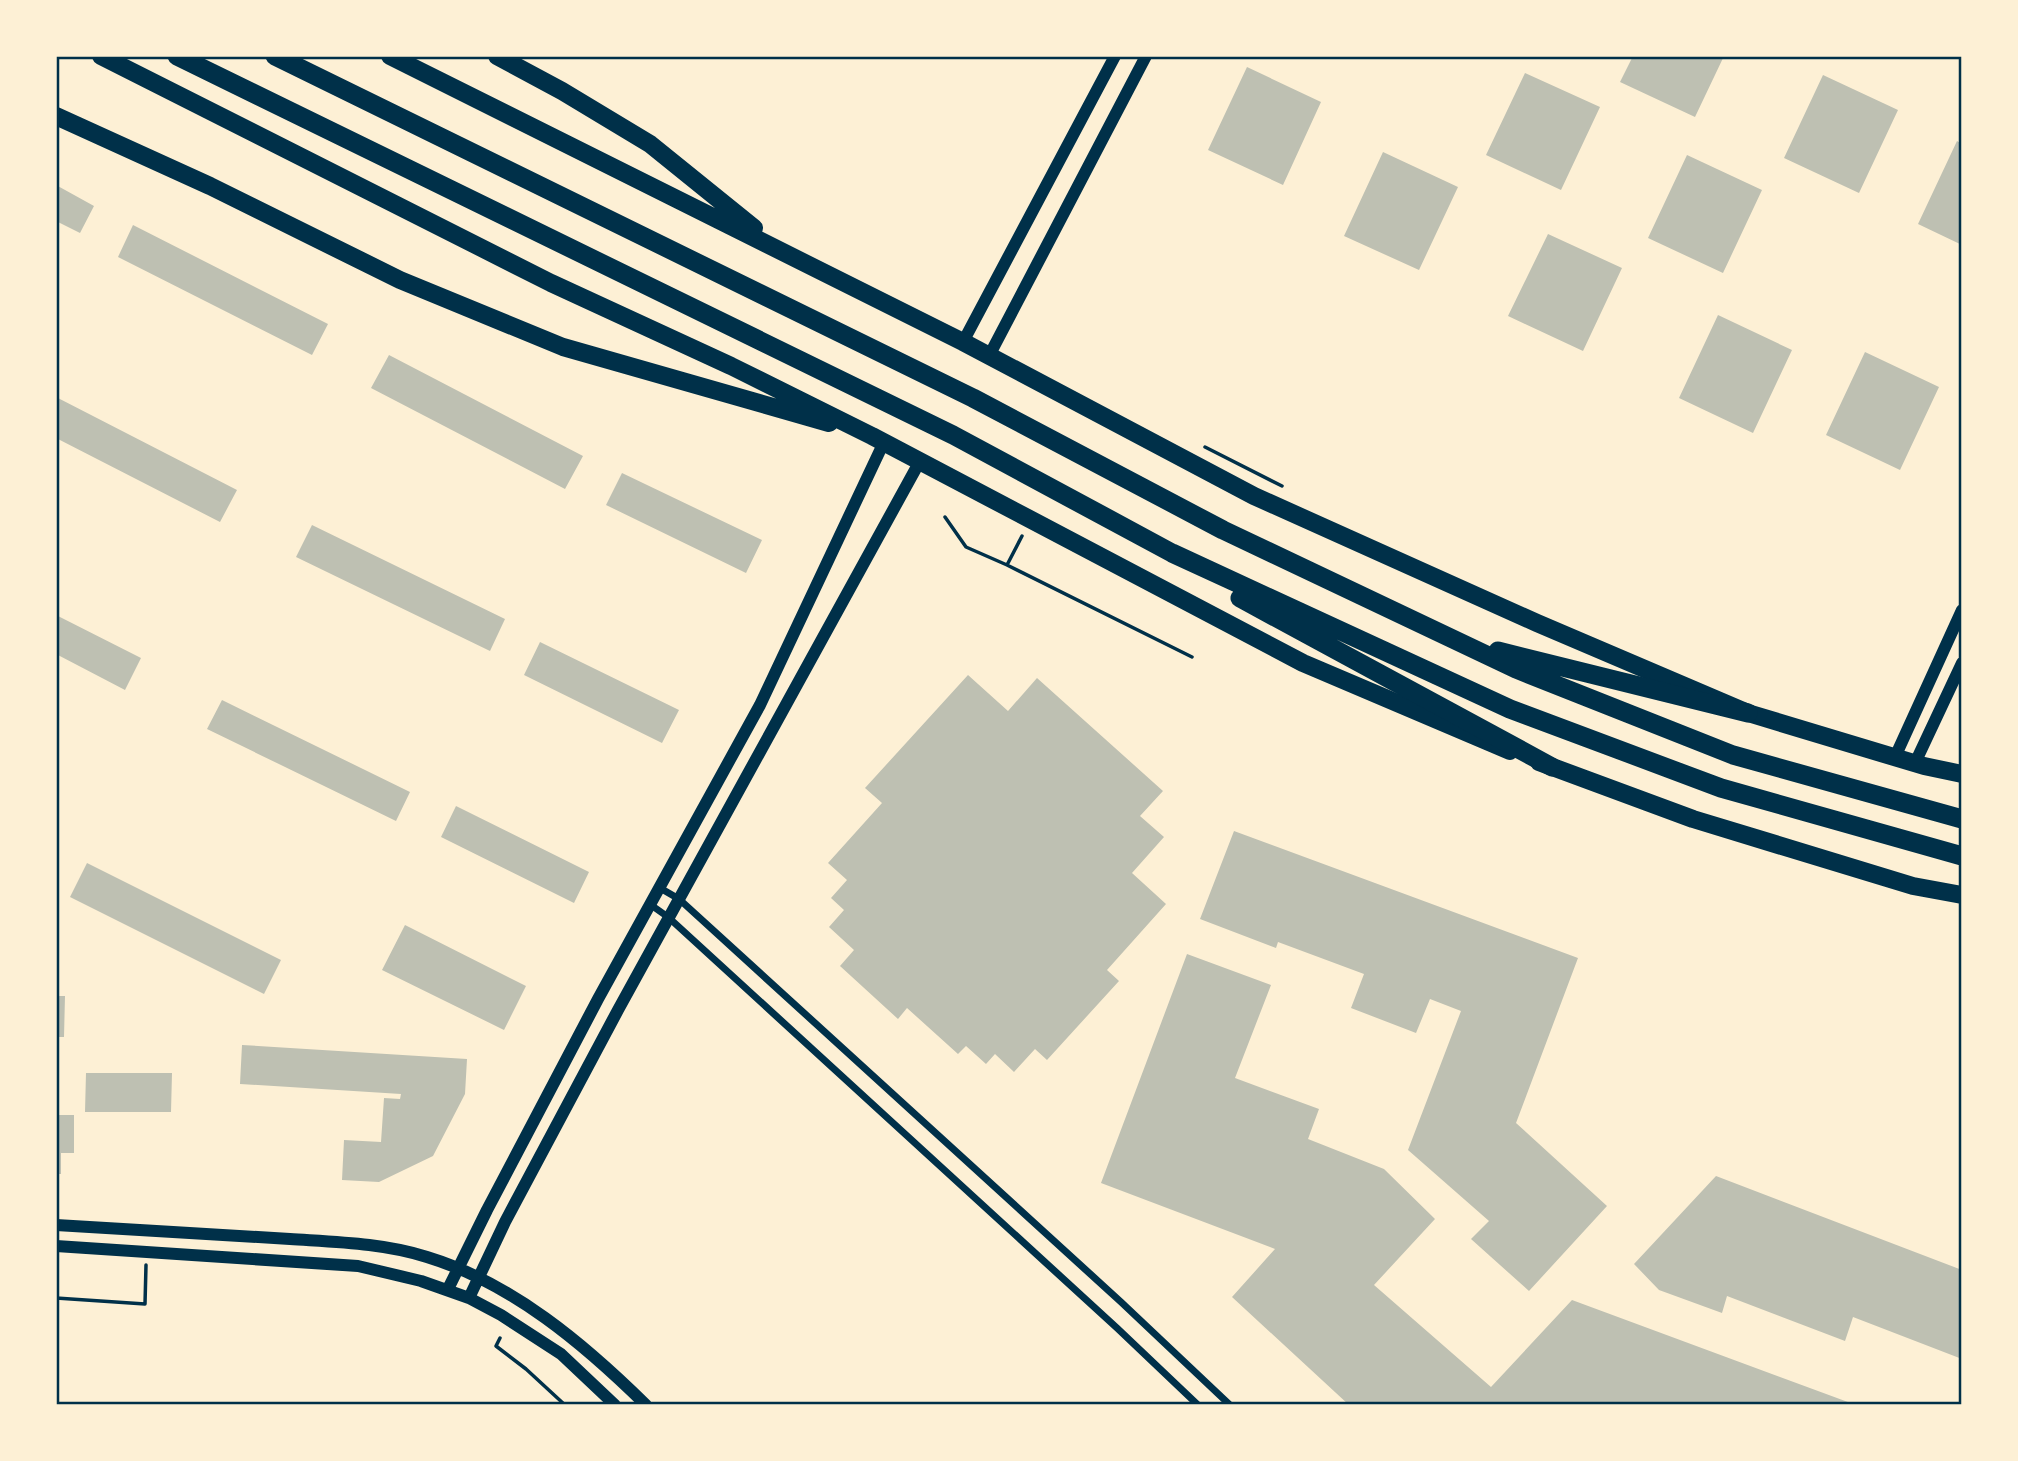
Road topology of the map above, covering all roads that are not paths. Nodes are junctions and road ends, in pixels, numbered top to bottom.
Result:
1 (101, 56) edge
2 (177, 56) edge
3 (275, 56) edge
4 (390, 56) edge
5 (498, 56) edge
6 (1115, 56) edge
7 (1146, 56) edge
8 (56, 117) edge
9 (797, 259) junction
10 (963, 342) junction
11 (989, 356) junction
12 (878, 439) junction
13 (920, 461) junction
14 (1172, 553) junction
15 (1962, 610) edge
16 (1460, 642) junction
17 (1962, 663) edge
18 (1748, 713) junction
19 (1895, 757) junction
20 (1915, 763) junction
21 (1552, 767) junction
22 (1962, 774) edge
23 (1962, 819) edge
24 (1962, 856) edge
25 (660, 887) junction
26 (1962, 895) edge
27 (679, 898) junction
28 (651, 905) junction
29 (668, 917) junction
30 (56, 1225) edge
31 (56, 1246) edge
32 (457, 1269) junction
33 (478, 1278) junction
34 (448, 1290) junction
35 (469, 1298) junction
36 (615, 1405) edge
37 (646, 1405) edge
38 (1198, 1405) edge
39 (1230, 1405) edge

1 - 12 main road
2 - 14 highway
3 - 16 highway
4 - 9 main road
5 - 9 main road
6 - 10 street
7 - 11 street
8 - 12 main road
9 - 10 main road
10 - 11 main road
11 - 18 main road
12 - 13 main road
12 - 25 street
13 - 21 main road
13 - 27 street
14 - 21 highway
14 - 24 highway
15 - 19 street
16 - 18 highway
16 - 23 highway
17 - 20 street
18 - 19 main road
19 - 20 main road
20 - 22 main road
21 - 26 main road
25 - 27 street
25 - 28 street
27 - 29 street
27 - 39 street
28 - 29 street
28 - 32 street
29 - 33 street
29 - 38 street
30 - 32 street
31 - 34 street
32 - 33 street
32 - 34 street
33 - 35 street
33 - 37 street
34 - 35 street
35 - 36 street

